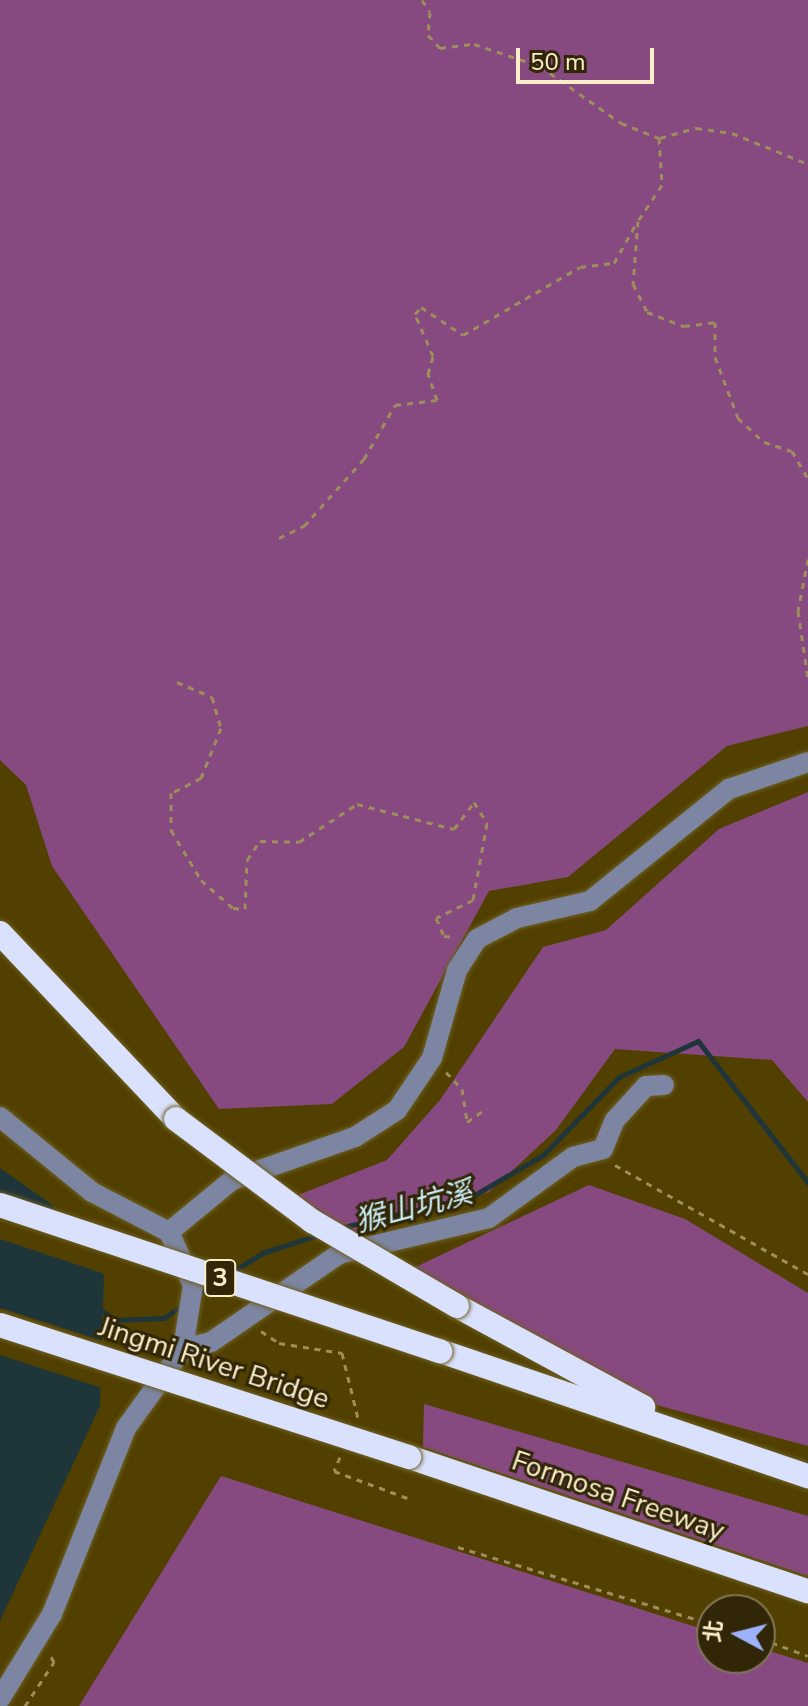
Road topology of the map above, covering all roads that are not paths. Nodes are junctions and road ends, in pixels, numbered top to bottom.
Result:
1 (808, 762) edge
2 (0, 933) edge
3 (664, 1085) dead end
4 (0, 1117) edge
5 (0, 1205) edge
6 (175, 1238) junction
7 (0, 1325) edge
8 (183, 1349) junction
9 (702, 1438) junction
10 (409, 1457) joint
11 (808, 1476) edge
12 (808, 1591) edge
13 (0, 1699) edge

1 - 6 street
2 - 9 highway, bridge
3 - 8 street
4 - 6 street
5 - 9 highway, 3, bridge
6 - 8 street
7 - 10 highway, Jingmi River Bridge, bridge
8 - 13 street
9 - 11 highway, 3
10 - 12 highway, Formosa Freeway

